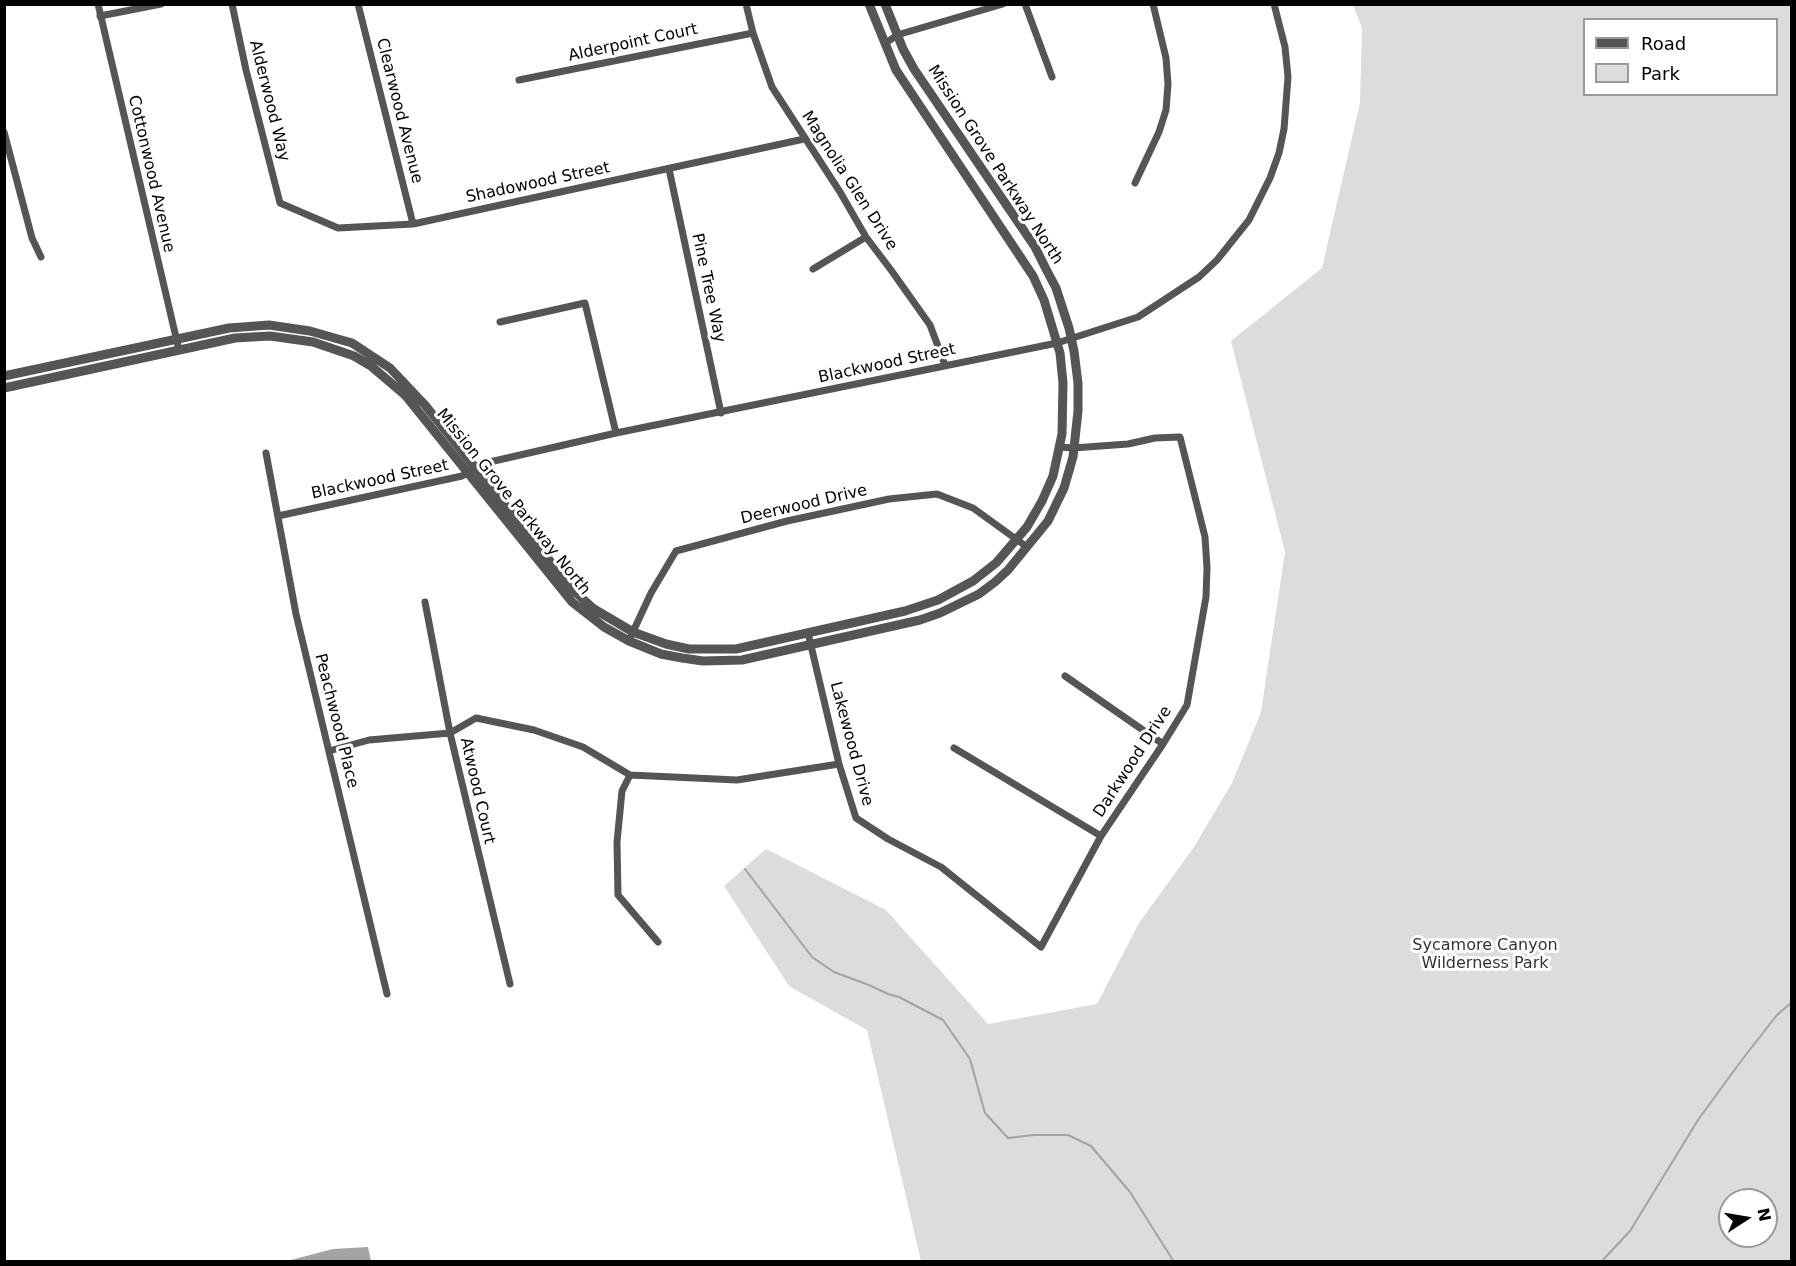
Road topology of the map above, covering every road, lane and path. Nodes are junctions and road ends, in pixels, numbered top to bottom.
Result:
1 (98, 4) edge
2 (232, 4) edge
3 (358, 4) edge
4 (746, 4) edge
5 (869, 4) edge
6 (885, 4) edge
7 (1003, 4) edge
8 (1025, 4) edge
9 (1153, 4) edge
10 (1274, 4) edge
11 (158, 5) edge
12 (100, 16) junction
13 (753, 33) junction
14 (897, 35) junction
15 (886, 43) junction
16 (1052, 77) dead end
17 (519, 80) dead end
18 (4, 132) edge
19 (804, 139) junction
20 (669, 169) junction
21 (1135, 183) dead end
22 (280, 203) joint
23 (413, 224) junction
24 (866, 237) junction
25 (41, 257) dead end
26 (813, 269) dead end
27 (500, 322) dead end
28 (176, 339) junction
29 (1071, 339) junction
30 (1057, 343) junction
31 (179, 350) junction
32 (945, 365) junction
33 (4, 376) edge
34 (4, 388) edge
35 (721, 413) junction
36 (616, 433) junction
37 (1060, 447) junction
38 (1073, 448) junction
39 (266, 453) dead end
40 (472, 470) junction
41 (278, 516) junction
42 (1018, 539) junction
43 (1027, 546) junction
44 (424, 602) dead end
45 (808, 633) junction
46 (631, 636) junction
47 (812, 645) junction
48 (1065, 676) dead end
49 (450, 733) junction
50 (1163, 744) junction
51 (954, 748) dead end
52 (330, 751) junction
53 (839, 764) junction
54 (630, 775) junction
55 (1101, 837) junction
56 (658, 942) dead end
57 (1041, 947) joint
58 (510, 984) dead end
59 (387, 994) dead end

1 - 12 street, Cottonwood Avenue
2 - 22 street, Alderwood Way
3 - 23 street, Clearwood Avenue
4 - 13 street, Magnolia Glen Drive
5 - 15 street, Mission Grove Parkway North
6 - 14 street, Mission Grove Parkway North
7 - 14 street
8 - 16 street
9 - 21 street
10 - 29 street, Blackwood Street
11 - 12 street
12 - 28 street, Cottonwood Avenue
13 - 17 street, Alderpoint Court
13 - 19 street, Magnolia Glen Drive
14 - 15 street
14 - 29 street, Mission Grove Parkway North
15 - 30 street, Mission Grove Parkway North
18 - 25 street
19 - 20 street, Shadowood Street
19 - 24 street, Magnolia Glen Drive
20 - 23 street, Shadowood Street
20 - 35 street, Pine Tree Way
22 - 23 street, Shadowood Street
24 - 26 street
24 - 32 street, Magnolia Glen Drive
27 - 36 street
28 - 31 street, Cottonwood Avenue
28 - 33 street, Mission Grove Parkway North
28 - 40 street, Mission Grove Parkway North
29 - 30 street, Blackwood Street
29 - 38 street, Mission Grove Parkway North
30 - 32 street, Blackwood Street
30 - 37 street, Mission Grove Parkway North
31 - 34 street, Mission Grove Parkway North
31 - 40 street, Mission Grove Parkway North
32 - 35 street, Blackwood Street
35 - 36 street, Blackwood Street
36 - 40 street, Blackwood Street
37 - 38 street
37 - 42 street, Mission Grove Parkway North
38 - 43 street, Mission Grove Parkway North
38 - 50 street, Darkwood Drive
39 - 41 street, Peachwood Place
40 - 41 street, Blackwood Street
40 - 46 street, Mission Grove Parkway North
41 - 52 street, Peachwood Place
42 - 43 street, Deerwood Drive
42 - 45 street, Mission Grove Parkway North
42 - 46 street, Deerwood Drive
43 - 47 street, Mission Grove Parkway North
44 - 49 street, Atwood Court
45 - 46 street, Mission Grove Parkway North
45 - 47 street, Lakewood Drive
46 - 47 street, Mission Grove Parkway North
47 - 53 street, Lakewood Drive
48 - 50 street
49 - 52 street
49 - 54 street
49 - 58 street, Atwood Court
50 - 55 street, Darkwood Drive
51 - 55 street
52 - 59 street, Peachwood Place
53 - 54 street
53 - 57 street, Lakewood Drive
54 - 56 street
55 - 57 street, Darkwood Drive

